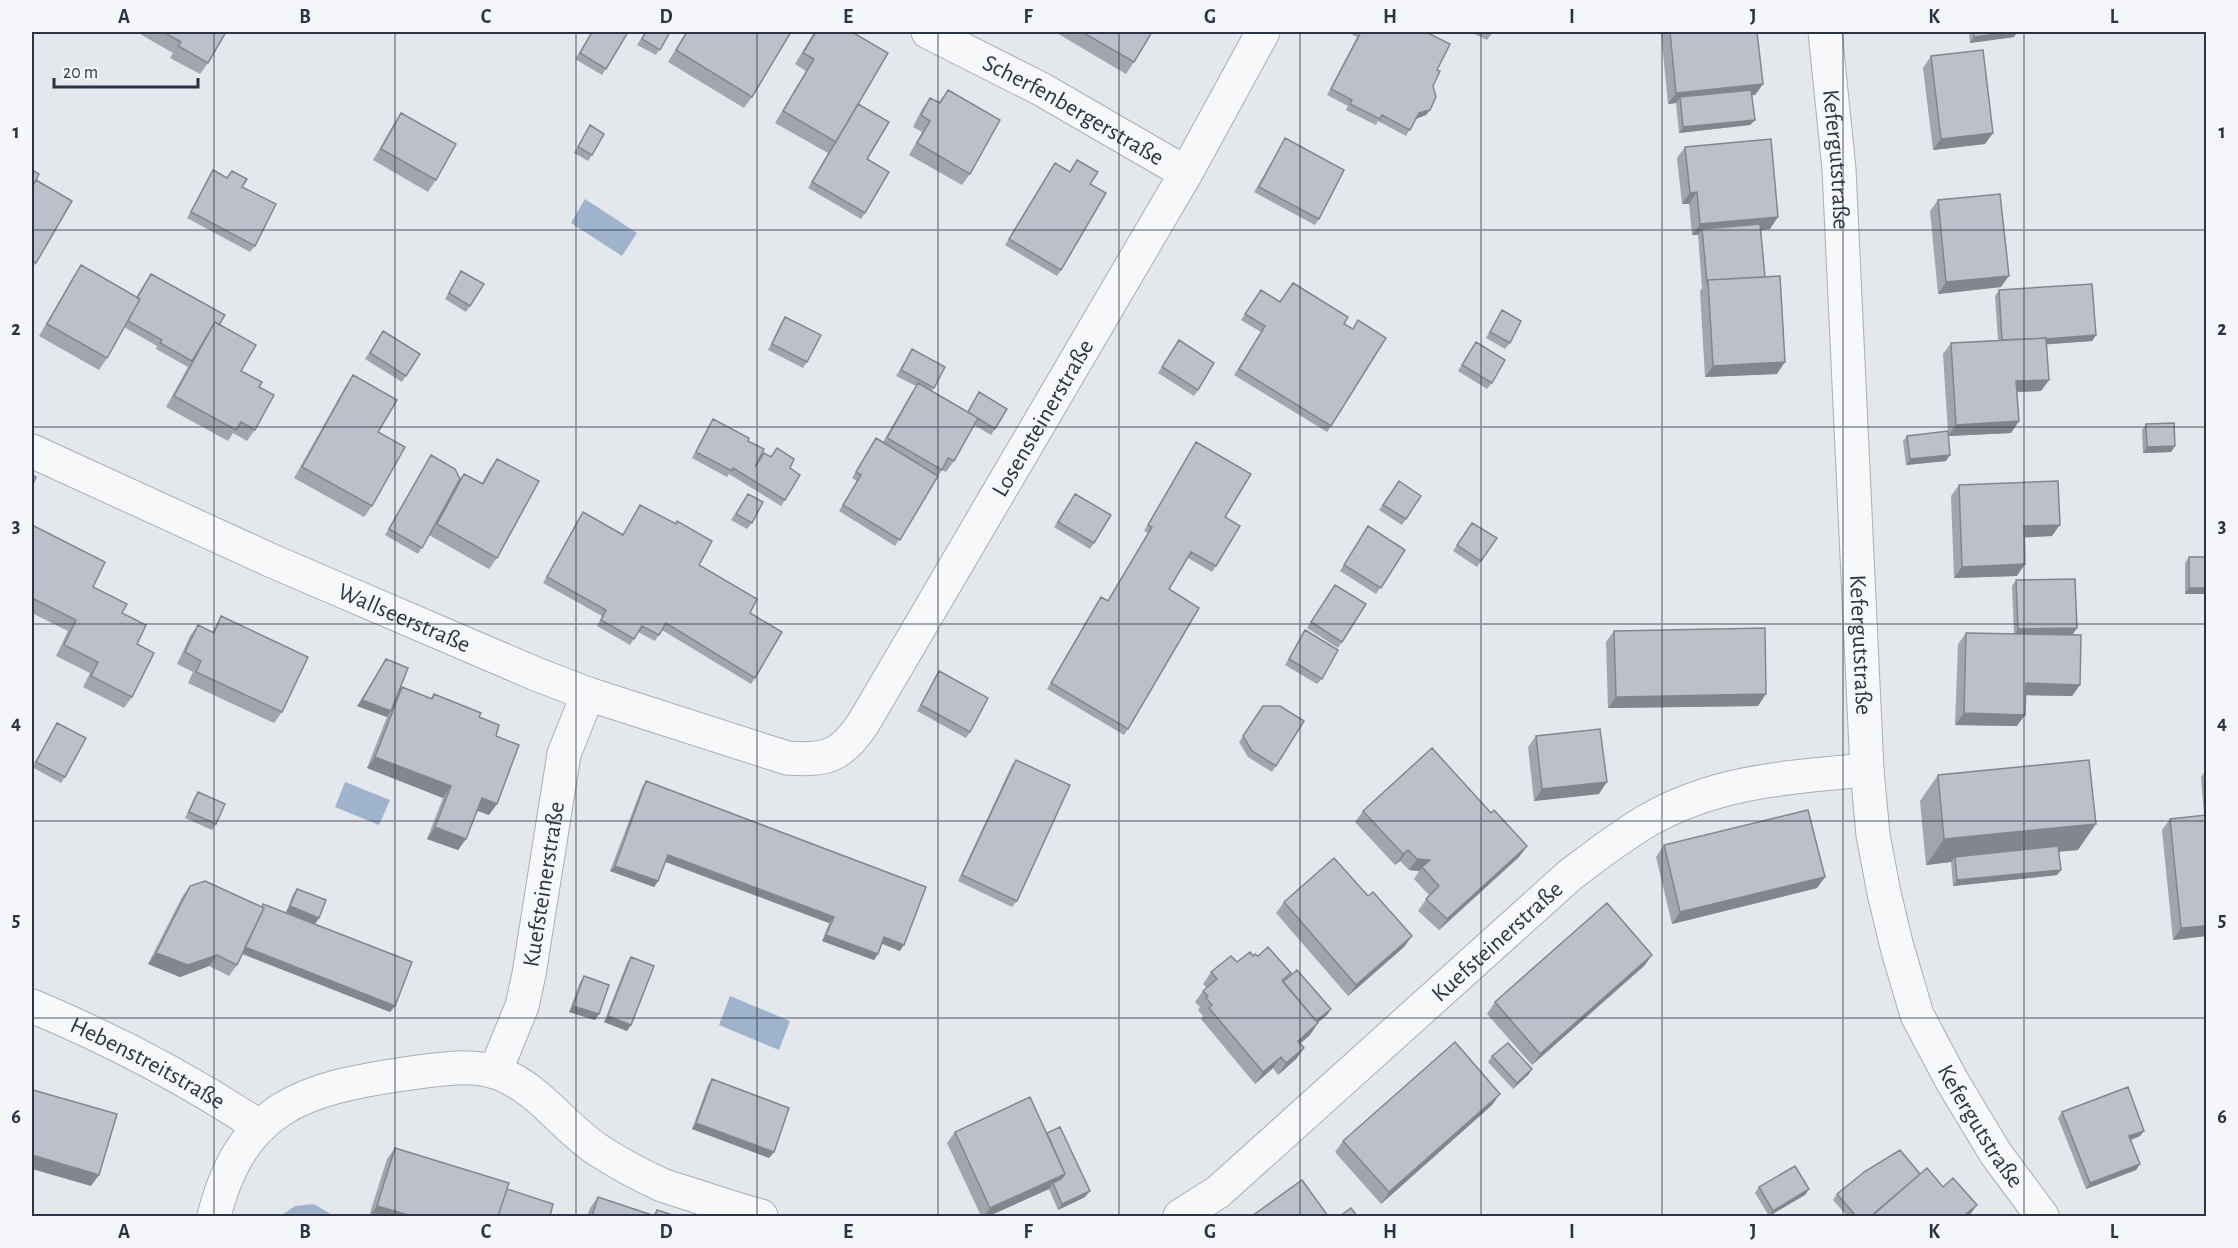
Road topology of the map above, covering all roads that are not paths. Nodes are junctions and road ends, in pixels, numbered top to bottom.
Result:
1 (928, 32) edge
2 (1263, 32) edge
3 (1825, 32) edge
4 (1185, 173) junction
5 (32, 451) edge
6 (588, 694) junction
7 (787, 758) joint
8 (1867, 770) junction
9 (32, 1006) edge
10 (495, 1072) junction
11 (260, 1126) junction
12 (214, 1216) edge
13 (761, 1216) edge
14 (1180, 1216) edge
15 (2042, 1216) edge

1 - 4 street, Scherfenbergerstraße
2 - 4 street, Losensteinerstraße
3 - 8 street, Kefergutstraße
4 - 7 street, Losensteinerstraße
5 - 6 street, Wallseerstraße
6 - 7 street, Wallseerstraße
6 - 10 street, Kuefsteinerstraße
8 - 14 street, Kuefsteinerstraße
8 - 15 street, Kefergutstraße
9 - 11 street, Hebenstreitstraße
10 - 11 street
10 - 13 street
11 - 12 street

